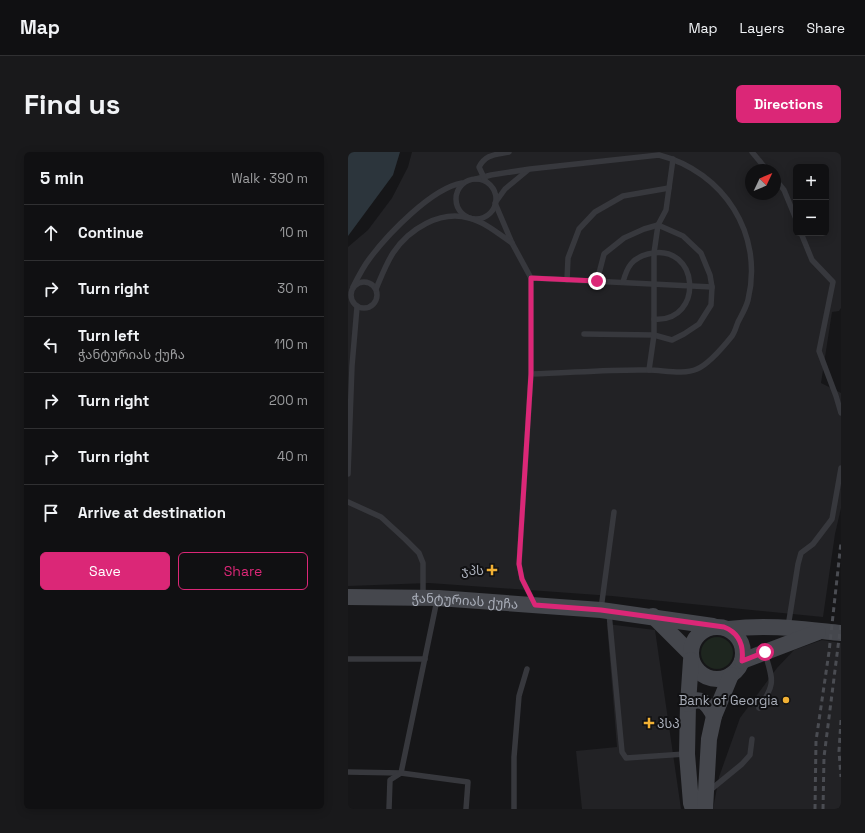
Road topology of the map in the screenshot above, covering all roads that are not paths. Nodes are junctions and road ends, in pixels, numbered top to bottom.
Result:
1 (509, 152) edge
2 (752, 152) edge
3 (673, 159) junction
4 (762, 164) edge
5 (530, 169) junction
6 (484, 177) junction
7 (476, 179) junction
8 (462, 183) junction
9 (487, 183) junction
10 (781, 186) edge
11 (669, 188) junction
12 (495, 203) junction
13 (793, 212) edge
14 (470, 218) junction
15 (658, 225) junction
16 (802, 236) edge
17 (512, 243) junction
18 (654, 253) junction
19 (531, 278) junction
20 (567, 280) junction
21 (597, 281) junction
22 (623, 282) junction
23 (654, 284) junction
24 (691, 286) junction
25 (353, 287) junction
26 (712, 287) junction
27 (376, 289) junction
28 (349, 296) edge
29 (357, 307) junction
30 (654, 319) junction
31 (584, 334) dead end
32 (654, 335) junction
33 (649, 370) junction
34 (531, 374) junction
35 (841, 413) edge
36 (841, 468) edge
37 (348, 474) edge
38 (348, 494) edge
39 (348, 502) edge
40 (614, 512) dead end
41 (348, 596) edge
42 (430, 598) junction
43 (535, 605) junction
44 (605, 610) junction
45 (653, 616) junction
46 (788, 627) junction
47 (721, 628) junction
48 (822, 631) junction
49 (841, 633) edge
50 (765, 652) junction
51 (691, 657) junction
52 (348, 659) edge
53 (425, 659) junction
54 (742, 661) junction
55 (527, 670) dead end
56 (731, 675) junction
57 (688, 704) junction
58 (759, 708) dead end
59 (714, 716) junction
60 (752, 739) dead end
61 (687, 754) junction
62 (348, 772) edge
63 (401, 773) junction
64 (705, 801) edge
65 (389, 809) edge
66 (466, 809) edge
67 (514, 809) edge
68 (693, 809) edge

1 - 6 lane
2 - 4 lane
3 - 5 lane
3 - 11 lane
3 - 33 lane
5 - 6 lane
5 - 12 lane
6 - 7 lane
6 - 9 lane
7 - 8 lane
7 - 9 lane
8 - 14 lane
8 - 25 lane
9 - 12 lane
10 - 13 lane
11 - 15 lane
11 - 20 lane
12 - 14 lane
12 - 17 lane
14 - 17 lane
14 - 27 lane
15 - 18 lane
15 - 21 lane
15 - 26 lane
16 - 35 lane
17 - 19 lane
18 - 22 lane
18 - 23 lane
18 - 24 lane
19 - 20 lane
19 - 34 lane
20 - 21 lane
21 - 22 lane
22 - 23 lane
23 - 24 lane
23 - 30 lane
24 - 26 lane
24 - 30 lane
25 - 27 lane
25 - 28 lane
26 - 32 lane
27 - 29 lane
28 - 29 lane
29 - 37 lane
30 - 32 lane
31 - 32 lane
32 - 33 lane
33 - 34 lane
34 - 43 lane
36 - 46 lane
38 - 39 lane
39 - 42 lane
40 - 44 lane
41 - 42 main road, ჭანტურიას ქუჩა
42 - 43 main road, ჭანტურიას ქუჩა
42 - 53 lane
43 - 44 main road, ჭანტურიას ქუჩა
44 - 45 main road, ჭანტურიას ქუჩა
44 - 61 lane
45 - 47 main road, ჭანტურიას ქუჩა
45 - 51 main road
46 - 47 main road
46 - 48 main road
47 - 51 main road
47 - 54 main road
48 - 49 main road
48 - 50 main road
50 - 54 main road
50 - 58 lane
51 - 56 main road
51 - 57 main road
52 - 53 lane
53 - 63 lane
54 - 56 main road
55 - 67 lane
56 - 59 main road
57 - 59 main road
57 - 61 main road
59 - 64 main road
60 - 64 lane
61 - 68 main road
62 - 63 lane
63 - 65 lane
63 - 66 lane

